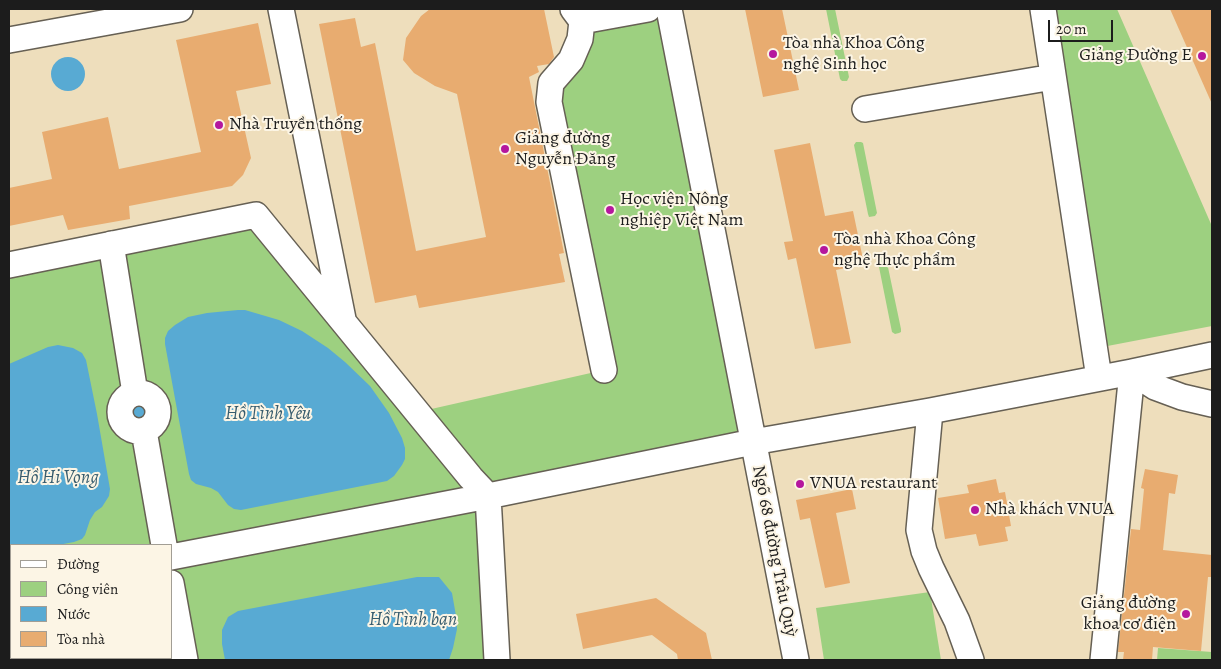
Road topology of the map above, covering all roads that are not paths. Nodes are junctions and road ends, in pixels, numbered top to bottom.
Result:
1 (180, 9) edge
2 (281, 9) edge
3 (648, 9) edge
4 (669, 9) edge
5 (1043, 9) edge
6 (577, 15) edge
7 (9, 40) edge
8 (1053, 77) junction
9 (865, 109) dead end
10 (111, 244) junction
11 (9, 265) edge
12 (344, 322) junction
13 (1212, 355) edge
14 (604, 370) dead end
15 (1132, 372) junction
16 (1099, 378) junction
17 (1212, 404) edge
18 (930, 411) junction
19 (753, 442) junction
20 (488, 496) junction
21 (164, 544) edge
22 (172, 557) edge
23 (172, 588) edge
24 (185, 660) edge
25 (497, 660) edge
26 (796, 660) edge
27 (970, 660) edge
28 (1103, 660) edge

1 - 7 street
2 - 12 street
3 - 6 street
4 - 19 street, Ngõ 68 đường Trâu Quỳ
5 - 8 street
6 - 14 street
8 - 9 street
8 - 16 street
10 - 11 street
10 - 12 street
10 - 21 street
12 - 20 street
13 - 15 street
15 - 16 street
15 - 17 street
15 - 28 street
16 - 18 street
18 - 19 street
18 - 27 street
19 - 20 street
19 - 26 street, Ngõ 68 đường Trâu Quỳ
20 - 22 street
20 - 25 street
23 - 24 street

